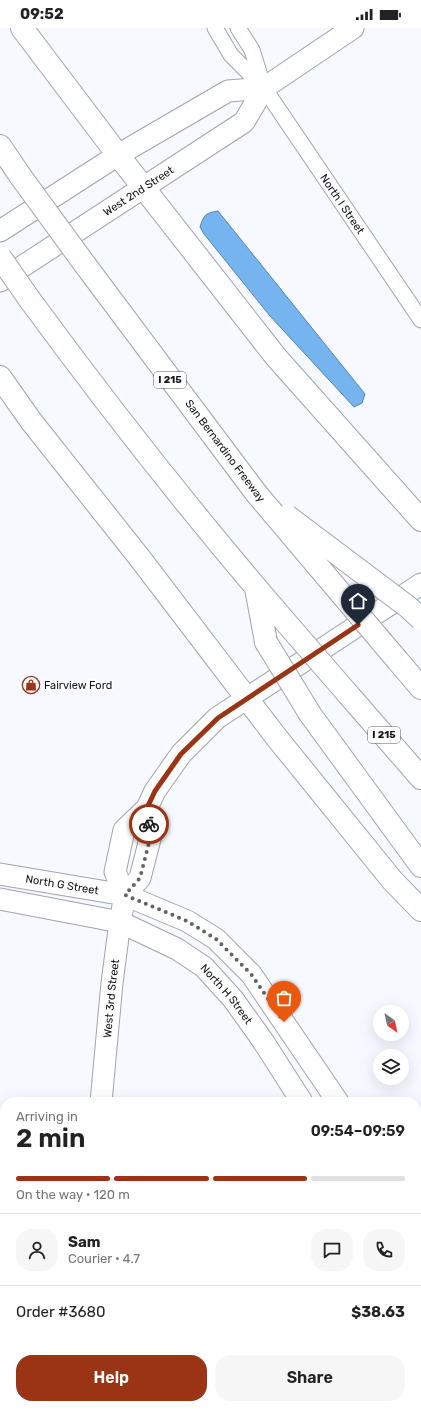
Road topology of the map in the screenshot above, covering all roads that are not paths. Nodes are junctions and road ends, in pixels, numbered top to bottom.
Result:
1 (22, 28) edge
2 (215, 28) edge
3 (238, 28) edge
4 (354, 28) edge
5 (264, 88) junction
6 (0, 146) edge
7 (118, 155) junction
8 (144, 188) junction
9 (0, 231) edge
10 (0, 257) edge
11 (0, 281) edge
12 (421, 320) edge
13 (0, 377) edge
14 (256, 493) junction
15 (421, 520) edge
16 (421, 584) edge
17 (256, 588) junction
18 (421, 619) edge
19 (421, 688) edge
20 (246, 698) junction
21 (421, 778) edge
22 (421, 866) edge
23 (0, 874) edge
24 (125, 895) junction
25 (0, 899) edge
26 (421, 910) edge
27 (120, 922) junction
28 (101, 1097) edge
29 (299, 1097) edge
30 (335, 1097) edge

1 - 7 highway
2 - 5 street, North I Street
3 - 5 street, North I Street
4 - 5 main road, West 2nd Street
5 - 7 main road, West 2nd Street
5 - 8 main road, West 2nd Street
5 - 12 street, North I Street
6 - 14 highway, San Bernardino Freeway / I 215, bridge
7 - 8 highway
7 - 9 main road, West 2nd Street
8 - 11 main road, West 2nd Street
8 - 15 highway
10 - 17 highway, I 215, bridge
13 - 20 highway
14 - 18 highway, bridge
14 - 19 highway, San Bernardino Freeway / I 215, bridge
16 - 20 main road
17 - 21 highway, I 215, bridge
17 - 22 highway, bridge
20 - 24 main road
20 - 26 highway
23 - 24 main road, North G Street
24 - 27 main road, West 3rd Street
24 - 30 main road
25 - 27 main road
27 - 28 main road, West 3rd Street
27 - 29 main road, North H Street

